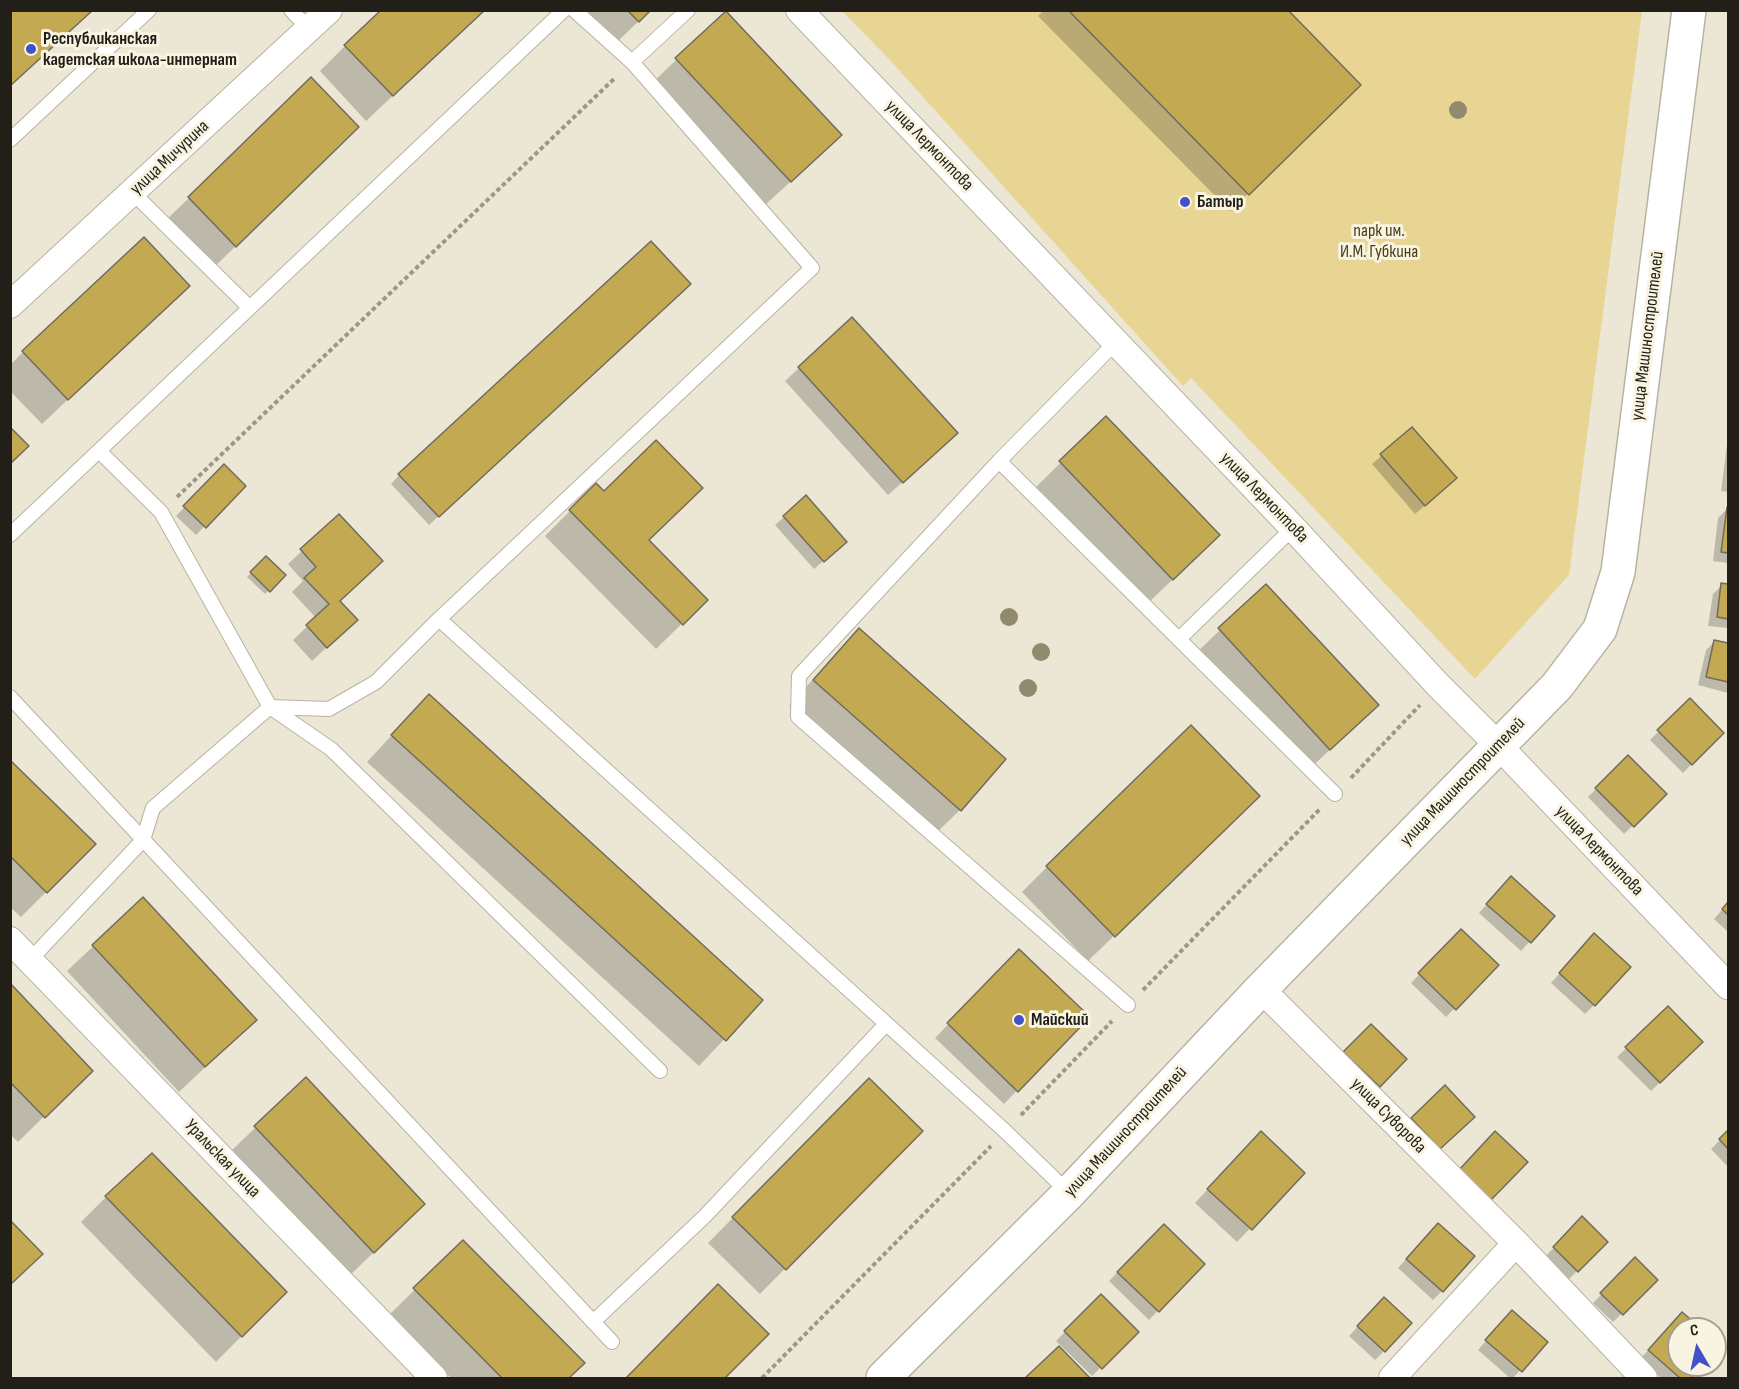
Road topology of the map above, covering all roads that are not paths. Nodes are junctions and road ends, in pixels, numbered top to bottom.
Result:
1 (149, 10) edge
2 (291, 10) edge
3 (329, 10) edge
4 (564, 10) edge
5 (574, 10) edge
6 (688, 10) edge
7 (799, 10) edge
8 (1689, 10) edge
9 (309, 29) junction
10 (632, 62) junction
11 (10, 140) edge
12 (132, 192) junction
13 (10, 305) edge
14 (249, 307) junction
15 (1116, 342) junction
16 (99, 451) junction
17 (999, 461) junction
18 (1293, 528) junction
19 (10, 535) edge
20 (439, 619) junction
21 (1179, 639) junction
22 (10, 697) edge
23 (270, 707) junction
24 (1498, 745) junction
25 (1335, 794) road end
26 (143, 840) junction
27 (10, 940) edge
28 (30, 960) junction
29 (1728, 986) edge
30 (1261, 989) junction
31 (1128, 1005) road end
32 (886, 1024) junction
33 (660, 1071) dead end
34 (1069, 1192) junction
35 (1516, 1244) junction
36 (593, 1322) junction
37 (612, 1342) dead end
38 (434, 1378) edge
39 (883, 1378) edge
40 (1392, 1378) edge
41 (1644, 1378) edge

1 - 11 lane
2 - 9 lane
3 - 9 street, улица Мичурина
4 - 14 lane
5 - 10 lane
6 - 10 lane
7 - 15 street, улица Лермонтова
8 - 24 street, улица Машиностроителей
9 - 12 street, улица Мичурина
10 - 20 lane
12 - 13 street, улица Мичурина
12 - 14 lane
14 - 16 lane
15 - 17 lane
15 - 18 street, улица Лермонтова
16 - 19 lane
16 - 23 lane
17 - 21 lane
17 - 31 lane
18 - 21 lane
18 - 24 street, улица Лермонтова
20 - 23 lane
20 - 32 lane
21 - 25 lane
22 - 26 lane
23 - 26 lane
23 - 33 lane
24 - 29 street, улица Лермонтова
24 - 30 street, улица Машиностроителей
26 - 28 lane
26 - 36 lane
27 - 28 street, Уральская улица
28 - 38 street, Уральская улица
30 - 34 street, улица Машиностроителей
30 - 35 street, улица Суворова
32 - 34 lane
32 - 36 lane
34 - 39 street, улица Машиностроителей
35 - 40 street
35 - 41 street, улица Суворова
36 - 37 lane

